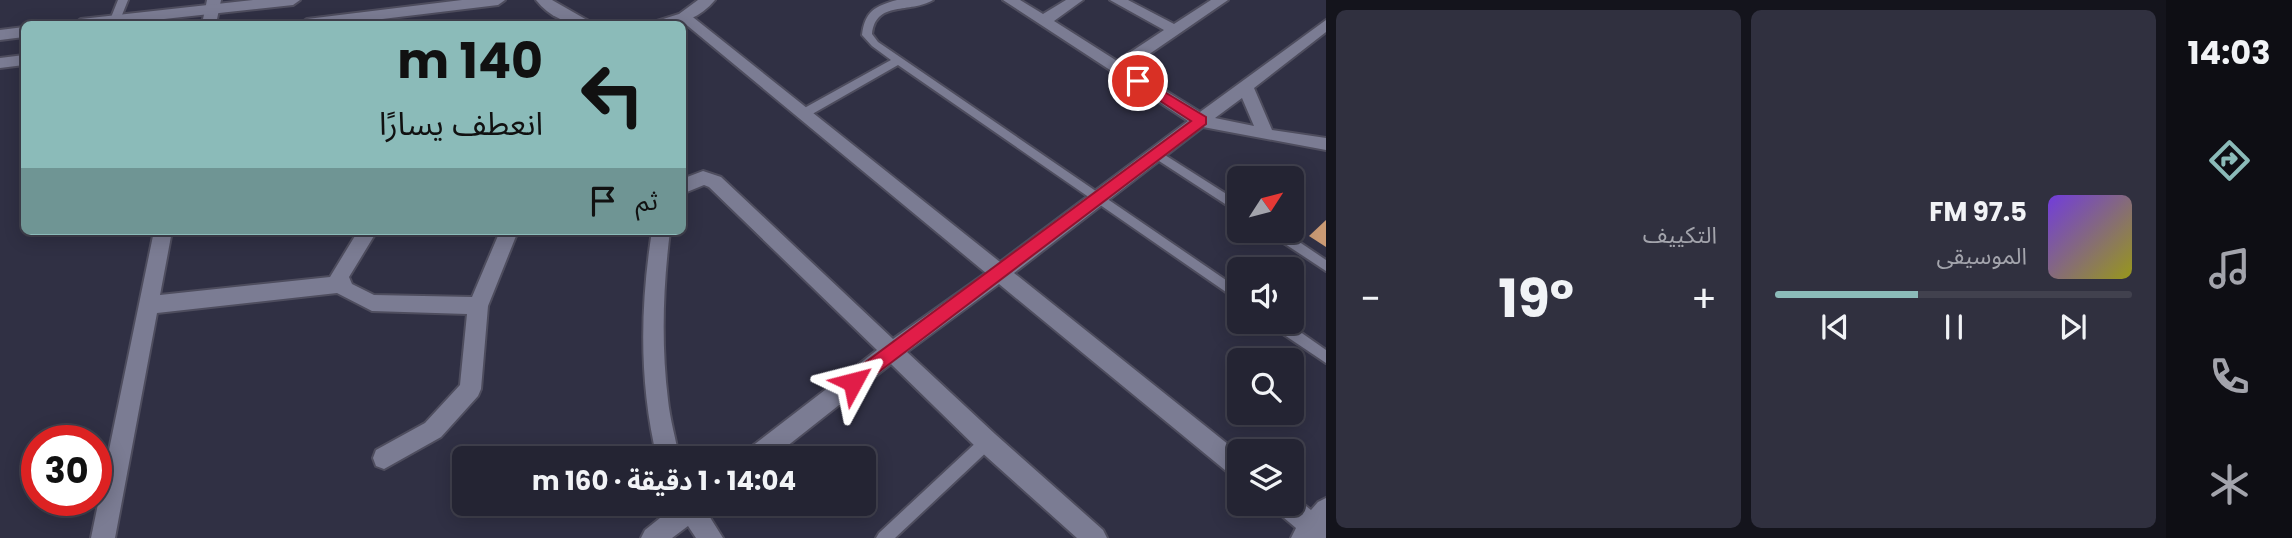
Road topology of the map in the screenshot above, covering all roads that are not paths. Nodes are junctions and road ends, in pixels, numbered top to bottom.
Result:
1 (123, 0) edge
2 (293, 0) edge
3 (499, 0) edge
4 (543, 0) edge
5 (708, 0) edge
6 (928, 0) edge
7 (1010, 0) edge
8 (1076, 0) edge
9 (1117, 0) edge
10 (1221, 0) edge
11 (212, 11) edge
12 (684, 17) junction
13 (116, 20) junction
14 (107, 21) edge
15 (331, 21) edge
16 (576, 21) edge
17 (671, 21) edge
18 (1043, 21) junction
19 (1326, 25) edge
20 (1175, 30) junction
21 (21, 32) edge
22 (0, 35) edge
23 (21, 60) edge
24 (898, 60) junction
25 (0, 63) edge
26 (1118, 68) junction
27 (1245, 87) junction
28 (803, 114) junction
29 (1201, 121) junction
30 (1266, 135) junction
31 (1326, 144) edge
32 (1157, 154) junction
33 (686, 185) edge
34 (1098, 199) junction
35 (1227, 200) edge
36 (162, 235) edge
37 (365, 235) edge
38 (507, 235) edge
39 (661, 235) edge
40 (1292, 243) edge
41 (1326, 266) edge
42 (999, 274) junction
43 (341, 284) junction
44 (1227, 288) edge
45 (149, 305) junction
46 (478, 306) junction
47 (1293, 334) edge
48 (892, 351) junction
49 (1326, 357) edge
50 (987, 442) junction
51 (666, 446) edge
52 (770, 446) edge
53 (1227, 457) edge
54 (384, 458) dead end
55 (679, 516) edge
56 (697, 516) edge
57 (1301, 516) edge
58 (1317, 528) edge
59 (103, 538) edge
60 (653, 538) edge
61 (711, 538) edge
62 (884, 538) edge
63 (1095, 538) edge

1 - 13 lane
2 - 11 street
3 - 15 street
4 - 16 street
5 - 12 street
6 - 24 lane
7 - 18 street
8 - 18 street
9 - 20 street
10 - 20 street
11 - 13 street
12 - 17 street
12 - 28 street
13 - 14 street
18 - 26 street
19 - 27 street
20 - 26 street
21 - 22 street
23 - 25 street
24 - 28 lane
24 - 34 lane
26 - 29 street
27 - 29 street
27 - 30 street
28 - 42 street
29 - 30 street
29 - 32 street
30 - 31 street
32 - 34 street
32 - 35 lane
33 - 48 street
34 - 42 street
34 - 44 lane
36 - 45 street
37 - 43 street
38 - 46 street
39 - 51 street
40 - 41 lane
42 - 48 street
42 - 53 street
43 - 45 street
43 - 46 street
45 - 59 street
46 - 54 street
47 - 49 lane
48 - 50 street
48 - 52 street
50 - 62 lane
50 - 63 street
55 - 60 street
56 - 61 street
57 - 58 street

